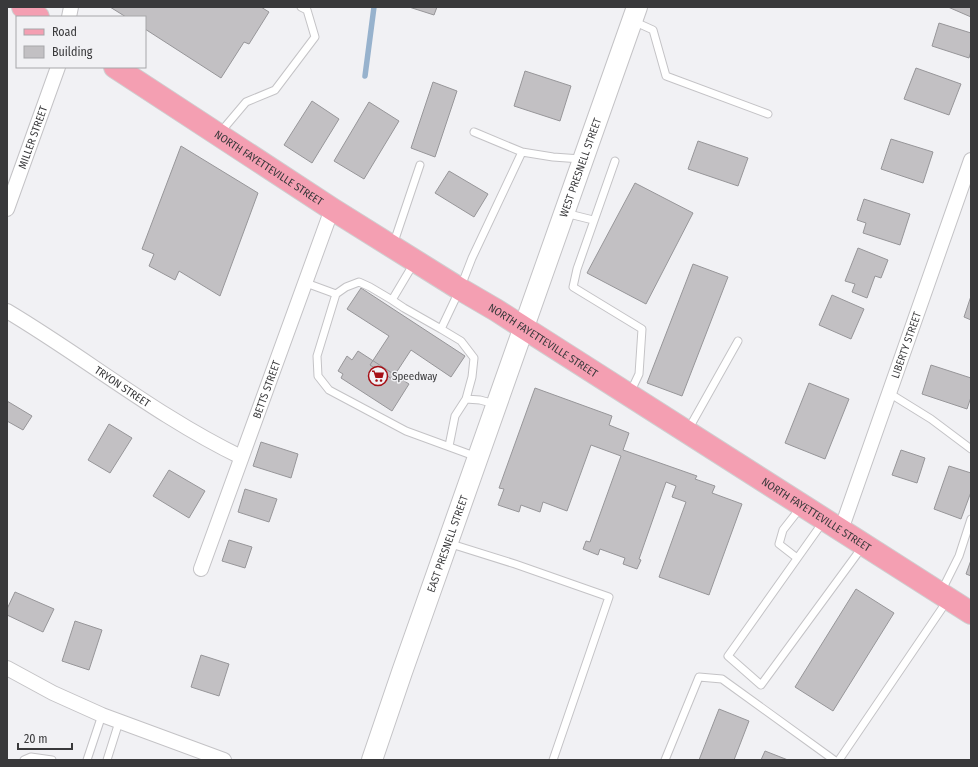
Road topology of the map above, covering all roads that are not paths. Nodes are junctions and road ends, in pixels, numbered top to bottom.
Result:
1 (23, 7) edge
2 (301, 7) edge
3 (635, 14) edge
4 (36, 16) edge
5 (58, 68) edge
6 (117, 68) edge
7 (768, 114) dead end
8 (474, 132) dead end
9 (218, 135) junction
10 (522, 152) junction
11 (583, 159) junction
12 (615, 160) dead end
13 (971, 160) edge
14 (420, 165) dead end
15 (7, 209) edge
16 (332, 209) junction
17 (565, 213) junction
18 (594, 220) junction
19 (393, 247) junction
20 (415, 261) junction
21 (306, 283) junction
22 (460, 289) junction
23 (336, 294) junction
24 (392, 300) junction
25 (7, 311) edge
26 (523, 328) junction
27 (441, 329) junction
28 (738, 341) dead end
29 (889, 393) junction
30 (629, 395) junction
31 (466, 399) junction
32 (498, 405) junction
33 (687, 432) junction
34 (449, 446) junction
35 (971, 449) edge
36 (241, 458) junction
37 (478, 458) junction
38 (803, 505) junction
39 (971, 519) edge
40 (833, 524) junction
41 (448, 542) junction
42 (864, 545) junction
43 (797, 558) junction
44 (201, 569) dead end
45 (944, 596) junction
46 (971, 613) edge
47 (7, 668) edge
48 (102, 715) junction
49 (119, 722) junction
50 (24, 760) edge
51 (52, 760) edge
52 (87, 760) edge
53 (107, 760) edge
54 (224, 760) edge
55 (372, 760) edge
56 (553, 760) edge
57 (665, 760) edge
58 (834, 760) edge
59 (838, 760) edge

1 - 4 main road
2 - 9 lane
3 - 7 lane
3 - 11 main road, WEST PRESNELL STREET
5 - 15 street, MILLER STREET
6 - 9 main road, NORTH FAYETTEVILLE STREET
8 - 10 lane
9 - 16 main road, NORTH FAYETTEVILLE STREET
10 - 11 lane
10 - 22 lane
11 - 17 main road, WEST PRESNELL STREET
12 - 18 lane
13 - 29 street, LIBERTY STREET
14 - 19 lane
16 - 19 main road, NORTH FAYETTEVILLE STREET
16 - 21 street, BETTS STREET
17 - 18 lane
17 - 26 main road, WEST PRESNELL STREET
18 - 30 lane
19 - 20 main road, NORTH FAYETTEVILLE STREET
20 - 22 main road, NORTH FAYETTEVILLE STREET
20 - 24 lane
21 - 23 lane
21 - 36 street, BETTS STREET
22 - 26 main road, NORTH FAYETTEVILLE STREET
22 - 27 lane
23 - 24 lane
23 - 34 lane
24 - 27 lane
25 - 36 street, TRYON STREET
26 - 30 main road, NORTH FAYETTEVILLE STREET
26 - 32 main road, EAST PRESNELL STREET
27 - 31 lane
28 - 33 lane
29 - 35 lane
29 - 40 street, LIBERTY STREET
30 - 33 main road, NORTH FAYETTEVILLE STREET
31 - 32 lane
31 - 34 lane
32 - 37 main road, EAST PRESNELL STREET
33 - 38 main road, NORTH FAYETTEVILLE STREET
34 - 37 lane
36 - 44 street, BETTS STREET
37 - 41 main road, EAST PRESNELL STREET
38 - 40 main road, NORTH FAYETTEVILLE STREET
38 - 43 lane
39 - 45 lane
40 - 42 main road, NORTH FAYETTEVILLE STREET
40 - 43 lane
41 - 55 main road, EAST PRESNELL STREET
41 - 56 lane
42 - 43 lane
42 - 45 main road, NORTH FAYETTEVILLE STREET
45 - 46 main road, NORTH FAYETTEVILLE STREET
45 - 59 lane
47 - 48 street
48 - 49 street
48 - 52 lane
49 - 53 lane
49 - 54 street
50 - 51 lane
57 - 58 lane

